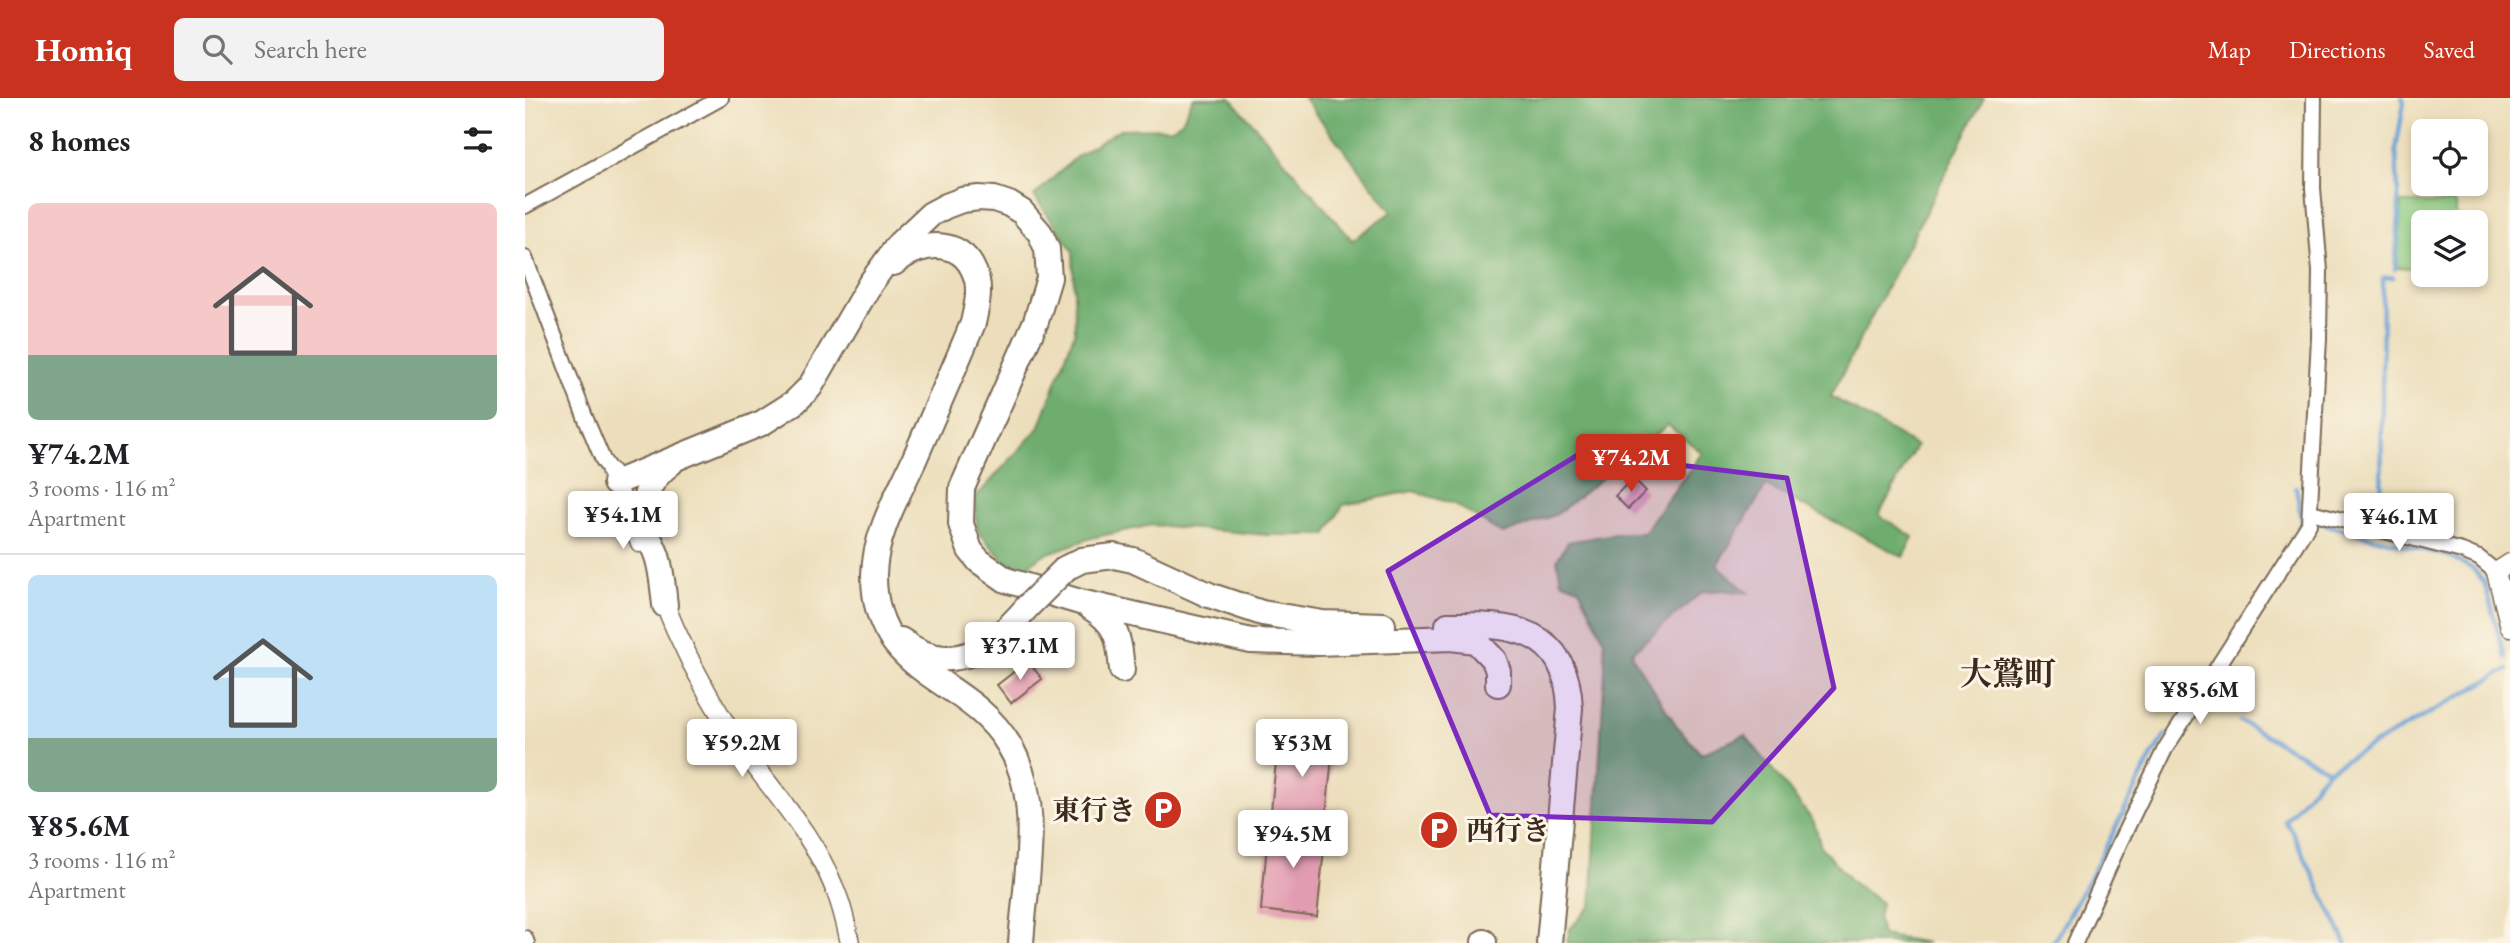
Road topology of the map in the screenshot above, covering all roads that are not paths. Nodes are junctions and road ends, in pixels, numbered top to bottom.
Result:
1 (721, 98) edge
2 (2314, 98) edge
3 (525, 206) edge
4 (525, 258) edge
5 (870, 284) junction
6 (683, 455) junction
7 (613, 477) junction
8 (2311, 512) junction
9 (2503, 567) edge
10 (1080, 602) junction
11 (665, 605) junction
12 (878, 609) junction
13 (2510, 627) edge
14 (1122, 670) dead end
15 (1498, 684) dead end
16 (525, 938) edge
17 (527, 943) edge
18 (849, 943) edge
19 (1021, 943) edge
20 (1549, 943) edge
21 (2075, 943) edge

1 - 3 street
2 - 8 street
4 - 7 street
5 - 6 highway
5 - 10 highway
5 - 12 highway
6 - 7 highway
6 - 11 highway
7 - 11 street
8 - 9 street
8 - 21 street
9 - 13 street
10 - 14 highway
10 - 15 highway
11 - 18 street
12 - 19 highway
12 - 20 highway, bridge
16 - 17 street

